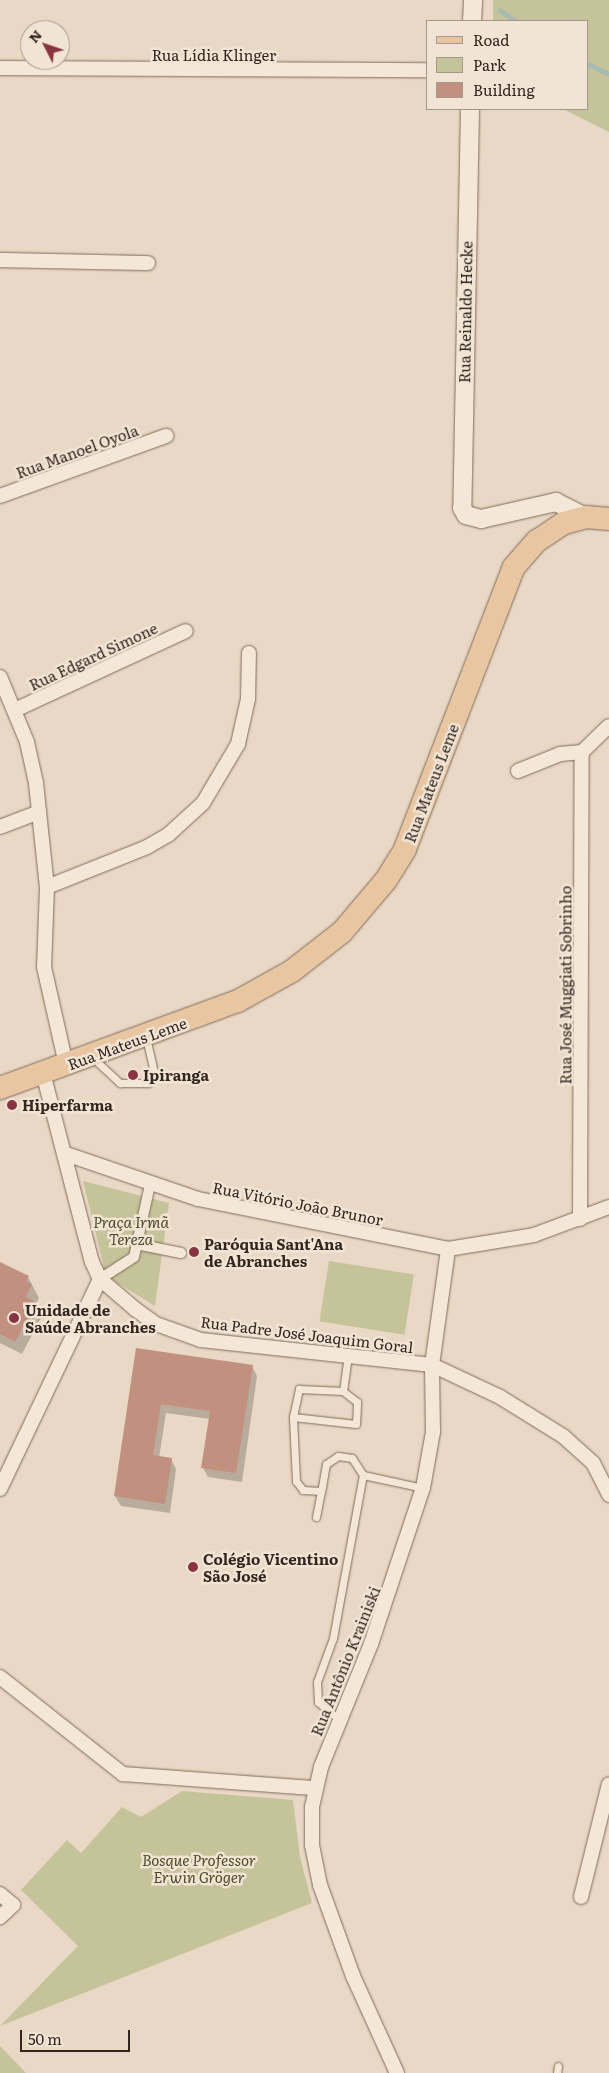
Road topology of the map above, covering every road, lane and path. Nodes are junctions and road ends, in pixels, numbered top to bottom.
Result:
1 (473, 0) edge
2 (472, 20) edge
3 (0, 68) edge
4 (426, 70) edge
5 (470, 110) edge
6 (0, 260) edge
7 (148, 263) dead end
8 (166, 436) dead end
9 (0, 496) edge
10 (586, 517) junction
11 (609, 519) edge
12 (186, 631) dead end
13 (249, 653) dead end
14 (0, 677) edge
15 (15, 710) junction
16 (609, 726) edge
17 (582, 752) junction
18 (518, 771) dead end
19 (39, 812) junction
20 (0, 827) edge
21 (47, 887) junction
22 (146, 1036) junction
23 (91, 1056) junction
24 (66, 1065) junction
25 (43, 1073) junction
26 (0, 1088) edge
27 (66, 1154) junction
28 (150, 1185) junction
29 (609, 1207) edge
30 (580, 1219) junction
31 (136, 1244) junction
32 (448, 1249) junction
33 (181, 1253) dead end
34 (100, 1279) junction
35 (348, 1356) junction
36 (432, 1365) junction
37 (343, 1391) junction
38 (293, 1417) junction
39 (363, 1475) junction
40 (1, 1484) edge
41 (423, 1488) junction
42 (321, 1491) junction
43 (609, 1495) edge
44 (316, 1517) dead end
45 (0, 1677) edge
46 (340, 1721) junction
47 (609, 1784) edge
48 (315, 1788) junction
49 (0, 1894) edge
50 (581, 1897) dead end
51 (0, 1917) edge
52 (396, 2073) edge

1 - 2 street
3 - 4 street, Rua Lídia Klinger
5 - 10 street, Rua Reinaldo Hecke
6 - 7 street
8 - 9 street, Rua Manoel Oyola
10 - 11 main road, Rua Mateus Leme
10 - 22 main road, Rua Mateus Leme
12 - 15 street, Rua Edgard Simone
13 - 21 street
14 - 15 street
15 - 19 street
16 - 17 street
17 - 18 street
17 - 30 street, Rua José Muggiati Sobrinho
19 - 20 street
19 - 21 street
21 - 24 street
22 - 23 main road, Rua Mateus Leme
22 - 23 lane
23 - 24 main road, Rua Mateus Leme
24 - 25 main road, Rua Mateus Leme
25 - 26 main road, Rua Mateus Leme
25 - 27 street
27 - 28 street, Rua Vitório João Brunor
27 - 34 street, Rua Padre José Joaquim Goral
28 - 31 street
28 - 32 street, Rua Vitório João Brunor
29 - 30 street, Rua Vitório João Brunor
30 - 32 street, Rua Vitório João Brunor
31 - 33 street
31 - 34 street
32 - 36 street, Rua Antônio Krainiski
34 - 35 street, Rua Padre José Joaquim Goral
34 - 40 street
35 - 36 street, Rua Padre José Joaquim Goral
35 - 37 lane
36 - 41 street, Rua Antônio Krainiski
36 - 43 street, Rua Padre José Joaquim Goral
37 - 38 lane
37 - 38 lane
38 - 42 lane
39 - 41 lane
39 - 42 lane
39 - 46 lane
41 - 46 street, Rua Antônio Krainiski
42 - 44 lane
45 - 48 street
46 - 48 street, Rua Antônio Krainiski
47 - 50 street
48 - 52 street, Rua Antônio Krainiski
49 - 51 street

